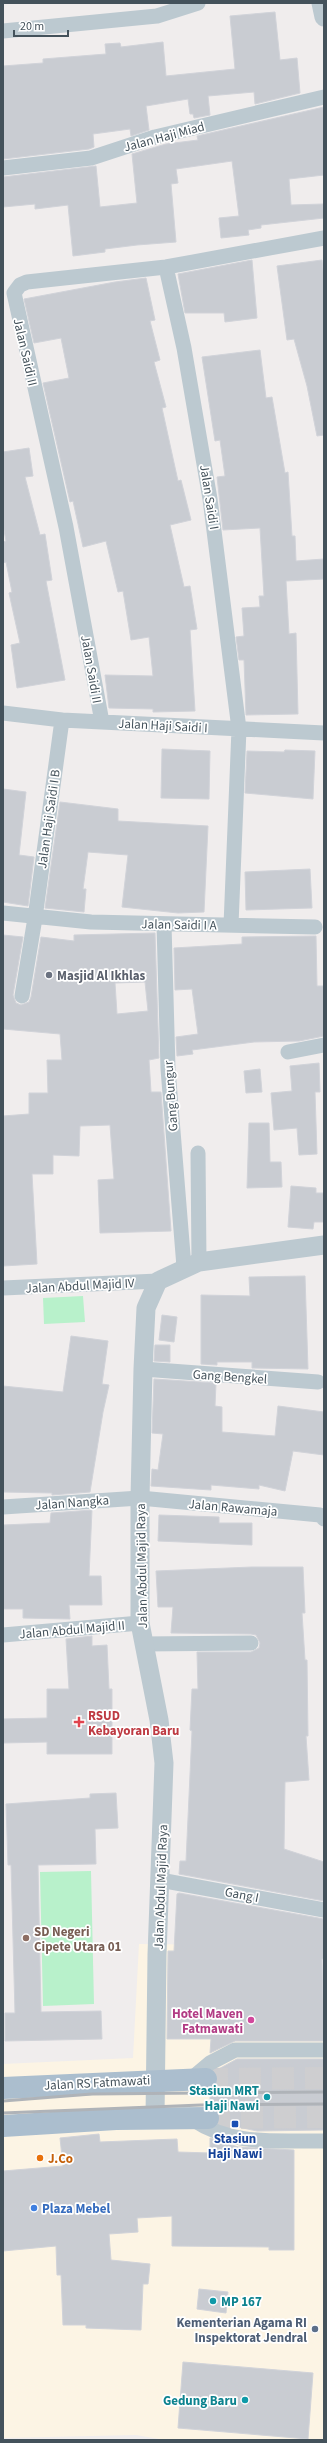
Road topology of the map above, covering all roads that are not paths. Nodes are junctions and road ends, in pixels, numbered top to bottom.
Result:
1 (198, 3) edge
2 (321, 3) edge
3 (324, 17) edge
4 (3, 31) edge
5 (324, 97) edge
6 (3, 168) edge
7 (324, 238) edge
8 (166, 267) junction
9 (3, 713) edge
10 (62, 720) junction
11 (102, 722) junction
12 (239, 729) junction
13 (324, 733) edge
14 (3, 913) edge
15 (35, 918) junction
16 (164, 924) junction
17 (231, 924) junction
18 (315, 927) dead end
19 (22, 996) dead end
20 (324, 1046) edge
21 (288, 1052) dead end
22 (198, 1153) dead end
23 (324, 1245) edge
24 (192, 1265) junction
25 (158, 1281) junction
26 (3, 1288) edge
27 (143, 1369) junction
28 (318, 1382) dead end
29 (140, 1498) junction
30 (3, 1507) edge
31 (324, 1519) edge
32 (140, 1623) junction
33 (3, 1635) edge
34 (251, 1643) dead end
35 (143, 1644) junction
36 (160, 1880) junction
37 (324, 1910) edge
38 (324, 2050) edge
39 (155, 2079) junction
40 (199, 2079) joint
41 (3, 2088) edge
42 (155, 2118) junction
43 (199, 2118) joint
44 (3, 2126) edge
45 (324, 2141) edge

1 - 4 street
2 - 3 street
5 - 6 street, Jalan Haji Miad
7 - 8 street, Jalan Saidi II
8 - 11 street, Jalan Saidi II
8 - 12 street, Jalan Saidi I
9 - 10 street, Jalan Haji Saidi I
10 - 11 street, Jalan Haji Saidi I
10 - 15 street, Jalan Haji Saidi I B
11 - 12 street, Jalan Haji Saidi I
12 - 13 street, Jalan Haji Saidi I
12 - 17 street, Jalan Saidi I A
14 - 15 street, Jalan Saidi I A
15 - 16 street, Jalan Saidi I A
15 - 19 street, Jalan Haji Saidi I B
16 - 17 street, Jalan Saidi I A
16 - 24 street, Gang Bungur
17 - 18 street
20 - 21 street
22 - 24 street
23 - 24 street
24 - 25 street
25 - 26 street, Jalan Abdul Majid IV
25 - 27 street, Jalan Abdul Majid Raya
27 - 28 street, Gang Bengkel
27 - 29 street, Jalan Abdul Majid Raya
29 - 30 street, Jalan Nangka
29 - 31 street, Jalan Rawamaja
29 - 32 street, Jalan Abdul Majid Raya
32 - 33 street, Jalan Abdul Majid II
32 - 35 street, Jalan Abdul Majid Raya
34 - 35 street
35 - 36 street, Jalan Abdul Majid Raya
36 - 37 street, Gang I
36 - 39 street, Jalan Abdul Majid Raya
38 - 40 street, Jalan RS Fatmawati
39 - 40 main road, Jalan RS Fatmawati
39 - 41 main road, Jalan RS Fatmawati
39 - 42 street, Jalan Abdul Majid Raya
42 - 43 main road
42 - 44 main road
43 - 45 street

